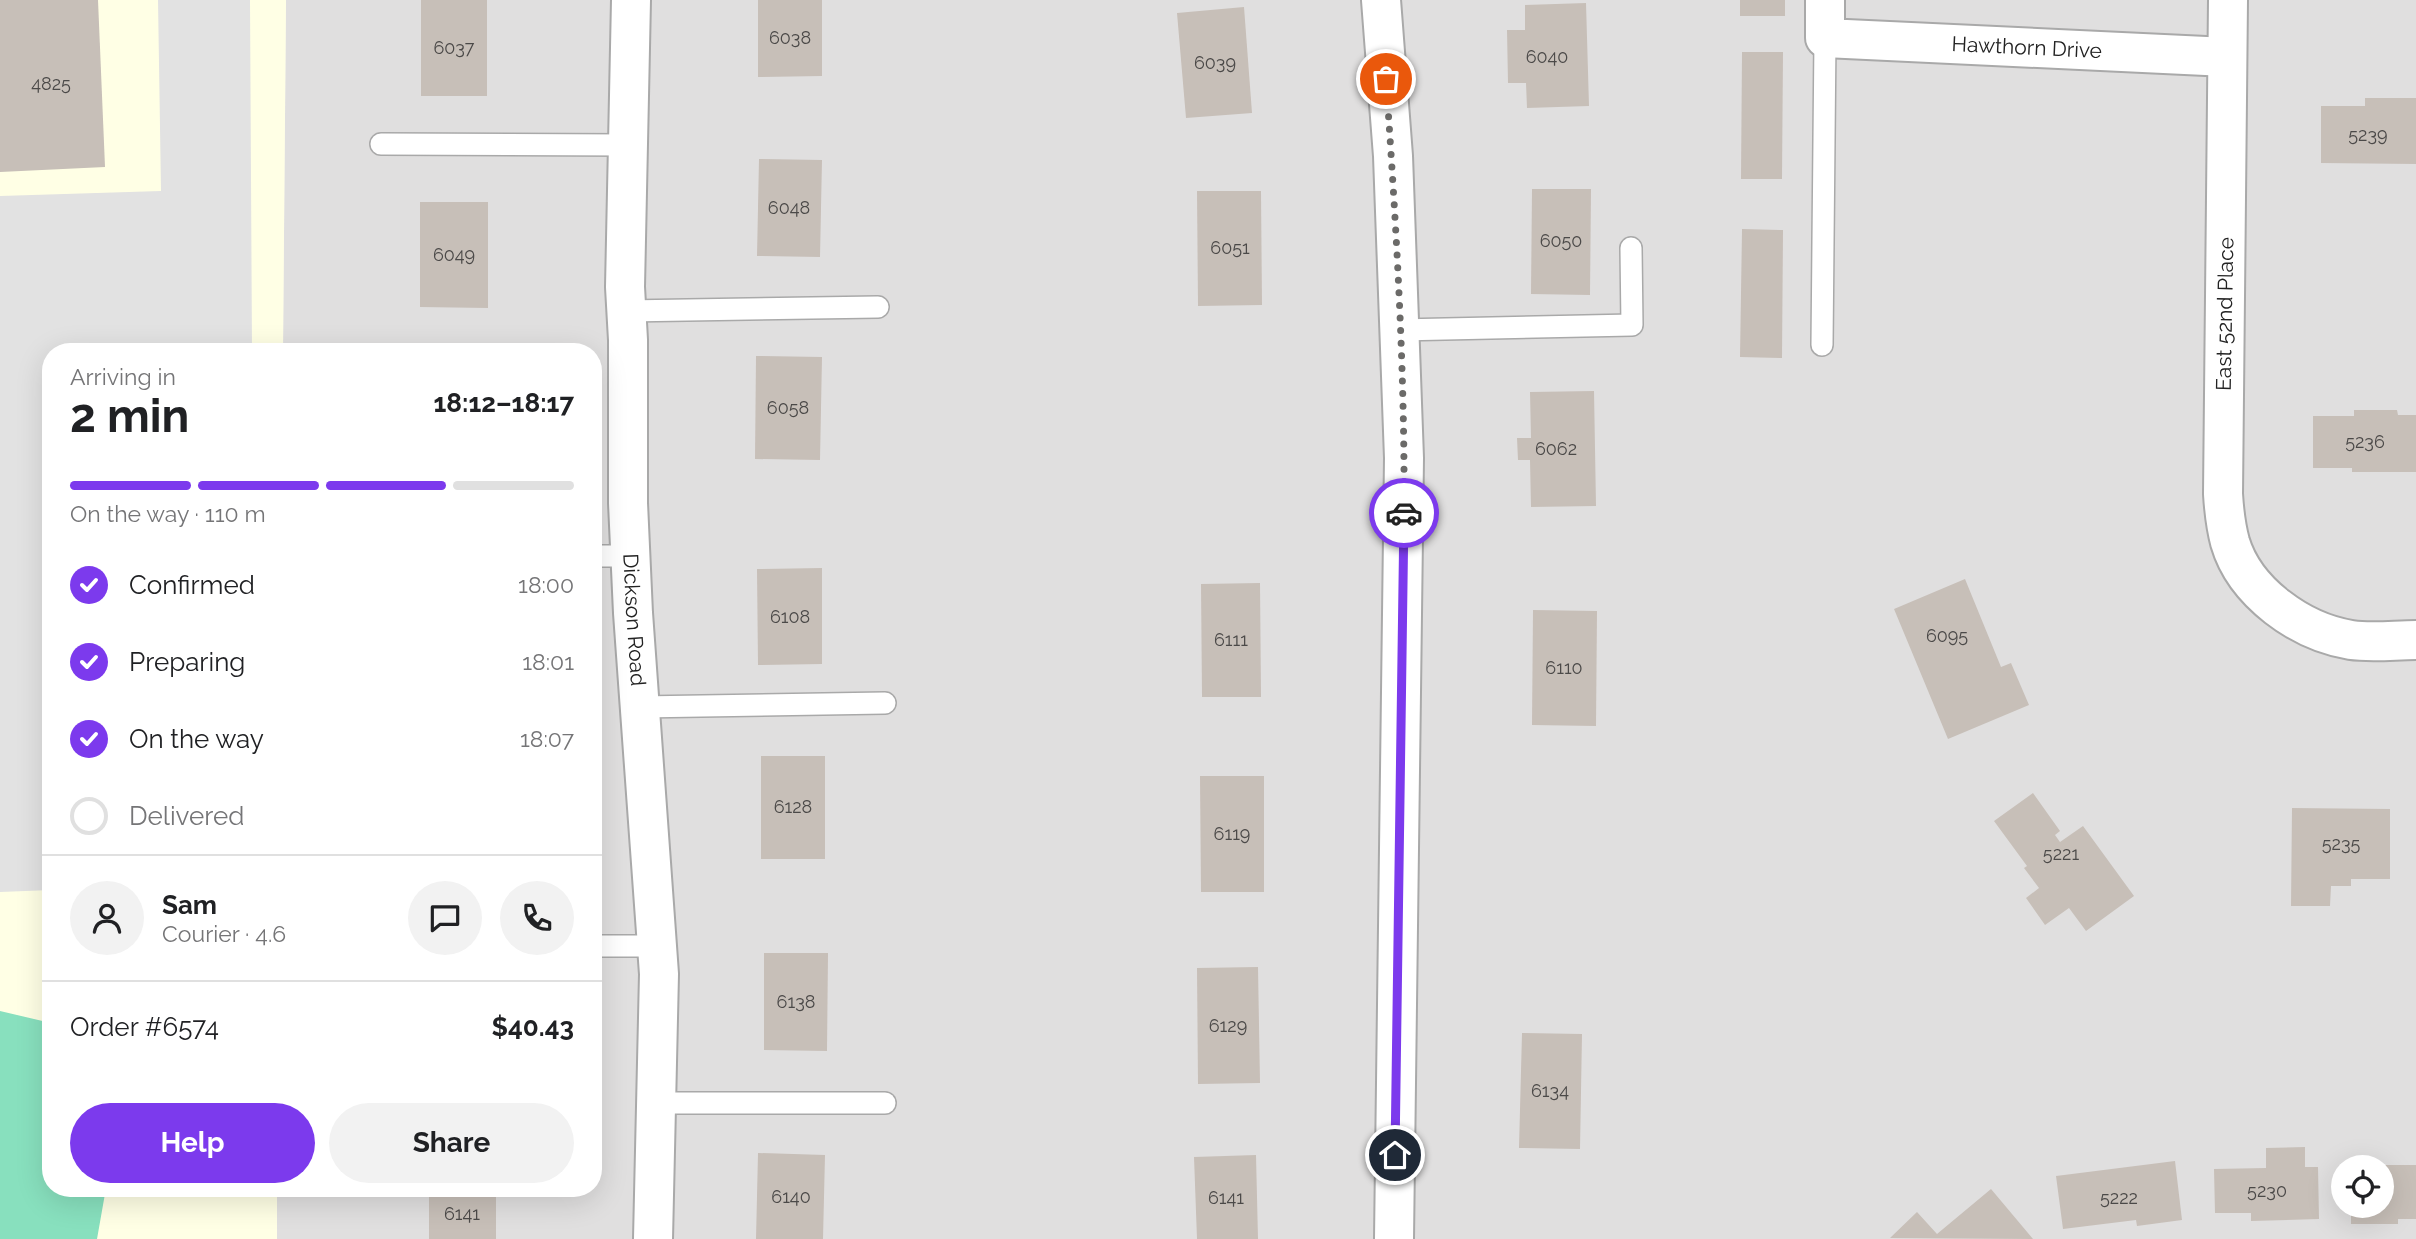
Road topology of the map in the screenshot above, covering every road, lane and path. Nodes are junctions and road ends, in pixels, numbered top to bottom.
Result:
1 (631, 0) edge
2 (1381, 0) edge
3 (1825, 0) edge
4 (2228, 0) edge
5 (1825, 38) junction
6 (2227, 57) junction
7 (381, 144) dead end
8 (628, 145) junction
9 (1631, 248) dead end
10 (878, 307) dead end
11 (626, 312) junction
12 (1399, 330) junction
13 (1822, 345) dead end
14 (602, 556) edge
15 (631, 556) junction
16 (2416, 640) edge
17 (885, 704) dead end
18 (640, 708) junction
19 (602, 946) edge
20 (657, 946) junction
21 (657, 1103) junction
22 (885, 1103) dead end
23 (653, 1239) edge
24 (1394, 1239) edge

1 - 8 street, Dickson Road
2 - 12 street
3 - 5 street
4 - 6 street, East 52nd Place
5 - 6 street, Hawthorn Drive
5 - 13 lane
6 - 16 street, East 52nd Place
7 - 8 lane
8 - 11 street, Dickson Road
9 - 12 lane
10 - 11 lane
11 - 15 street, Dickson Road
12 - 24 street
14 - 15 lane
15 - 18 street, Dickson Road
17 - 18 lane
18 - 20 street, Dickson Road
19 - 20 lane
20 - 21 street, Dickson Road
21 - 22 lane
21 - 23 street, Dickson Road

